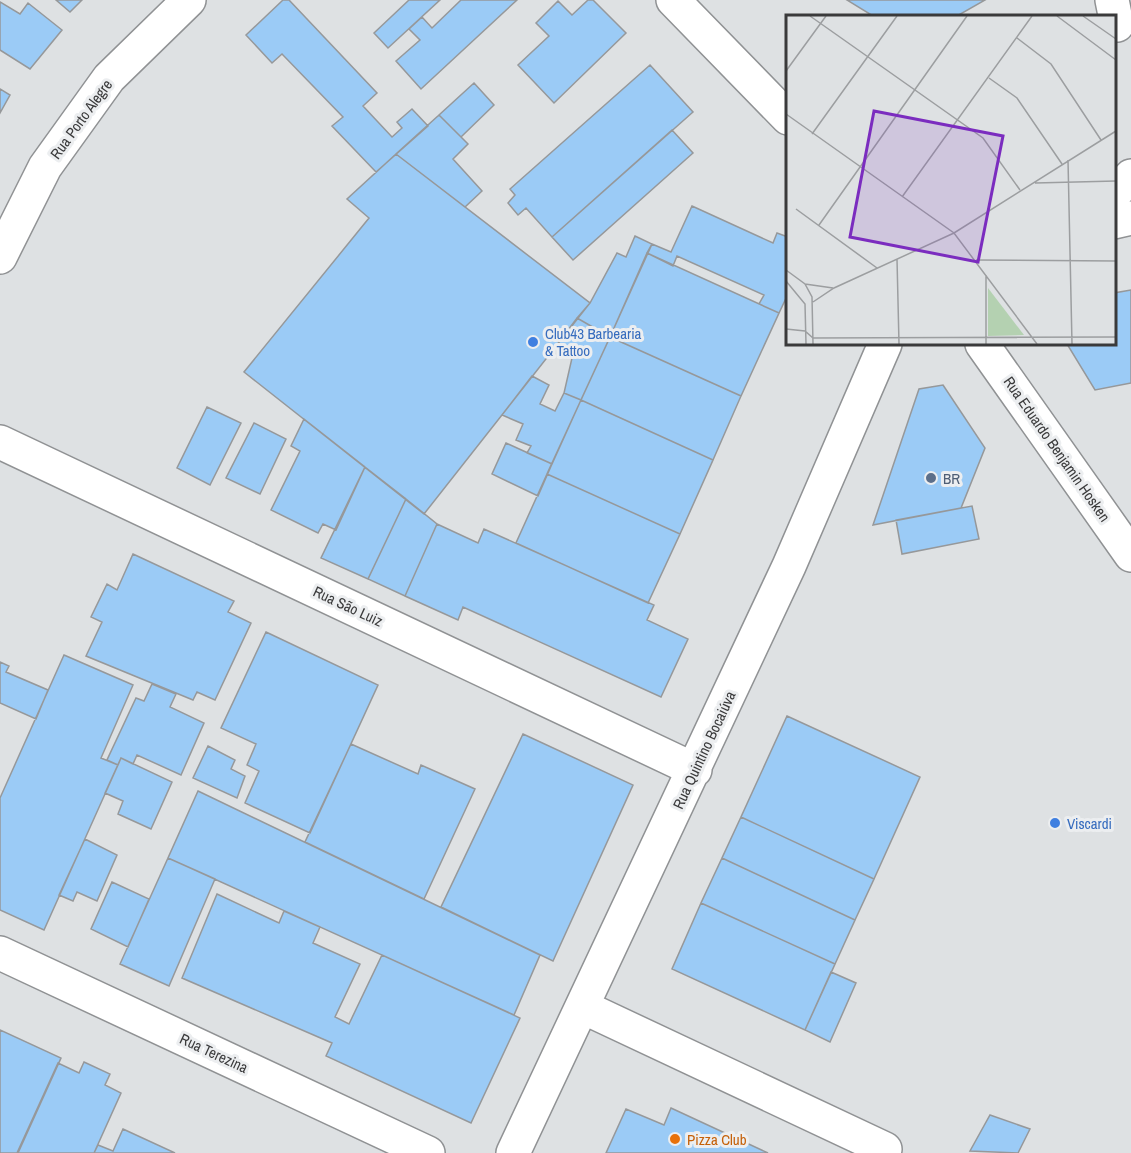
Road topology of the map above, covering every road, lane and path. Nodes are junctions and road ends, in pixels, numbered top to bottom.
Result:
1 (189, 0) edge
2 (673, 0) edge
3 (786, 116) edge
4 (1131, 176) edge
5 (1116, 192) edge
6 (1131, 218) edge
7 (1116, 222) edge
8 (0, 257) edge
9 (885, 345) edge
10 (983, 345) edge
11 (0, 442) edge
12 (1131, 555) edge
13 (695, 770) junction
14 (0, 953) edge
15 (583, 1007) junction
16 (885, 1149) dead end
17 (428, 1153) edge
18 (513, 1153) edge

1 - 8 street, Rua Porto Alegre
2 - 3 street
4 - 5 street
6 - 7 street
9 - 13 street, Rua Quintino Bocaiúva
10 - 12 street, Rua Eduardo Benjamin Hosken
11 - 13 street, Rua São Luiz
13 - 15 street, Rua Quintino Bocaiúva
14 - 17 street, Rua Terezina
15 - 16 street
15 - 18 street, Rua Quintino Bocaiúva

